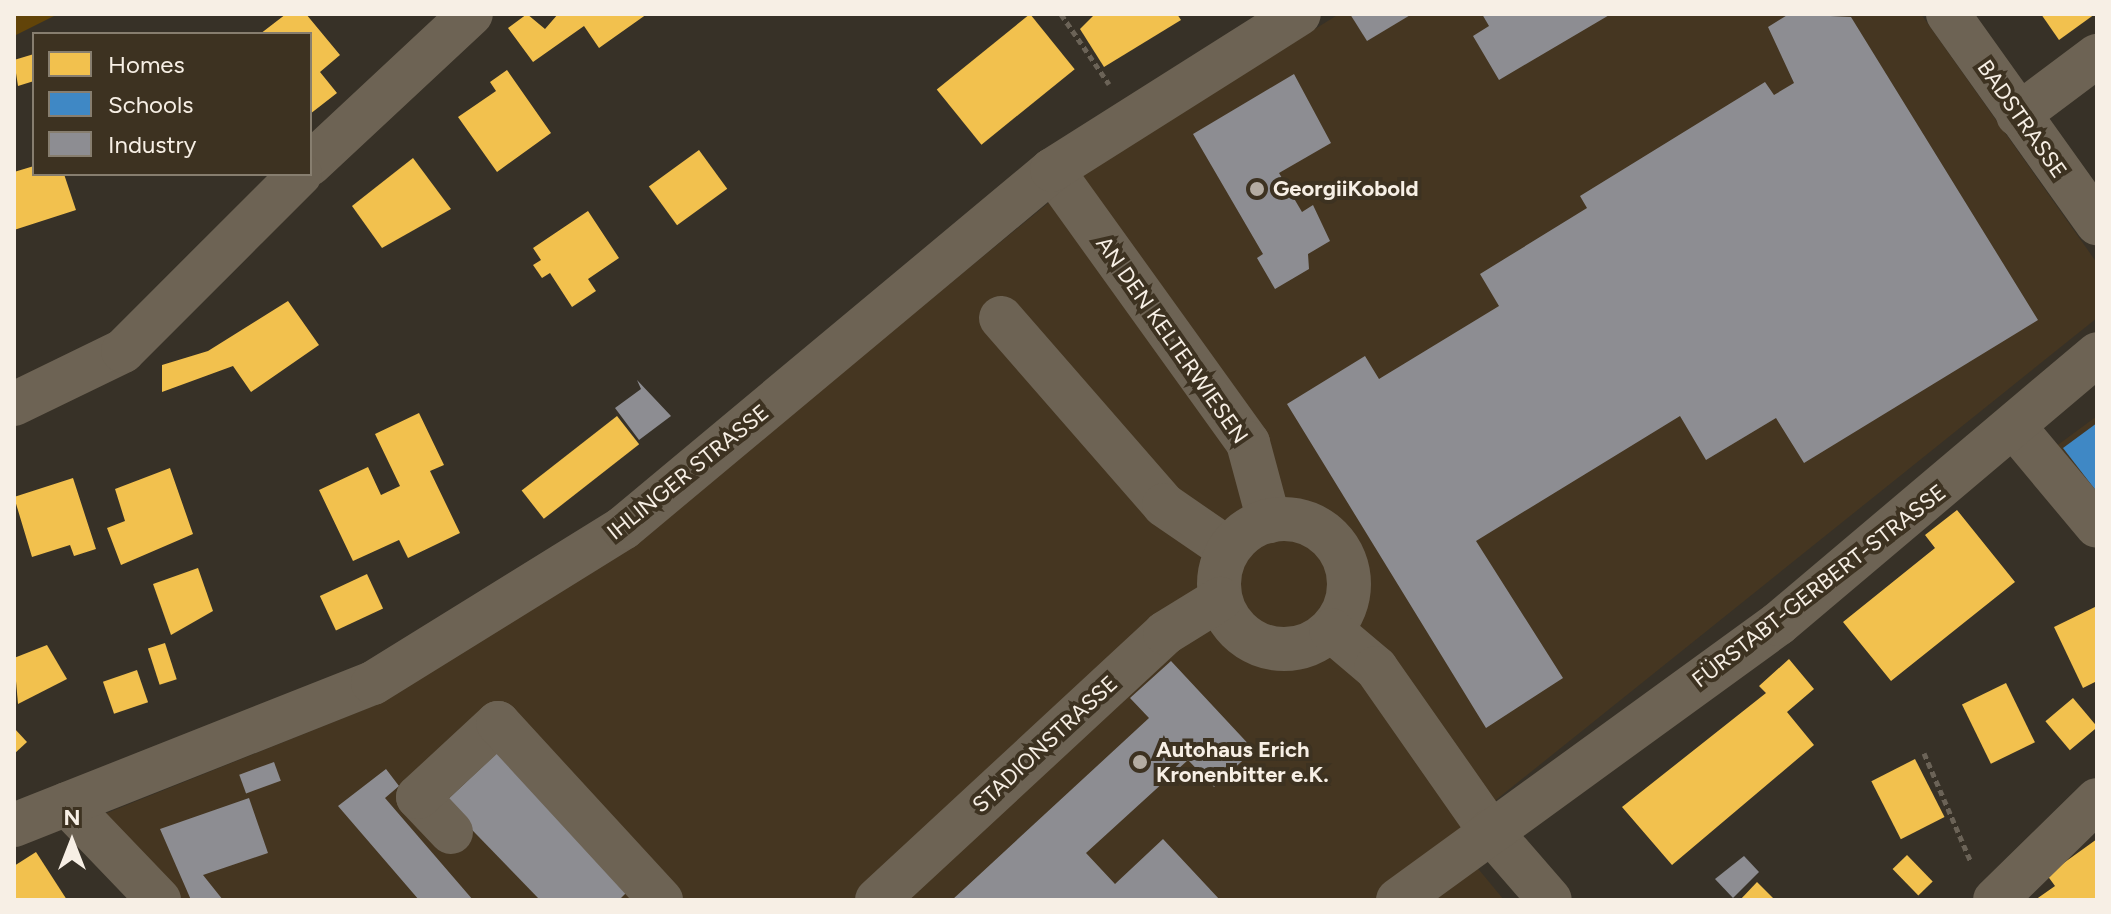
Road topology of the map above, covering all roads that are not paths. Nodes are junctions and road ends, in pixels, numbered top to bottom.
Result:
1 (471, 14) edge
2 (1299, 14) edge
3 (1948, 14) edge
4 (2097, 56) edge
5 (2018, 115) junction
6 (312, 162) edge
7 (1052, 170) junction
8 (298, 176) edge
9 (2097, 223) edge
10 (1001, 318) dead end
11 (2097, 354) edge
12 (14, 404) edge
13 (2016, 429) junction
14 (1269, 521) junction
15 (2097, 526) edge
16 (1228, 549) junction
17 (1220, 599) junction
18 (1331, 630) junction
19 (2097, 800) edge
20 (67, 804) junction
21 (14, 825) edge
22 (1490, 831) junction
23 (451, 832) dead end
24 (159, 900) edge
25 (661, 900) edge
26 (877, 900) edge
27 (1398, 900) edge
28 (1550, 900) edge
29 (1996, 900) edge

1 - 6 street
2 - 7 street, IHLINGER STRASSE
3 - 5 street, BADSTRASSE
4 - 5 street
5 - 9 street, BADSTRASSE
7 - 14 street, AN DEN KELTERWIESEN
7 - 20 street, IHLINGER STRASSE
8 - 12 street
10 - 16 street
11 - 13 street, FÜRSTABT-GERBERT-STRASSE
13 - 15 street
13 - 22 street, FÜRSTABT-GERBERT-STRASSE
14 - 16 street
14 - 18 street
16 - 17 street
17 - 18 street
17 - 26 street, STADIONSTRASSE
18 - 22 street
19 - 29 street
20 - 21 street, IHLINGER STRASSE
20 - 24 street
22 - 27 street, FÜRSTABT-GERBERT-STRASSE
22 - 28 street
23 - 25 street

